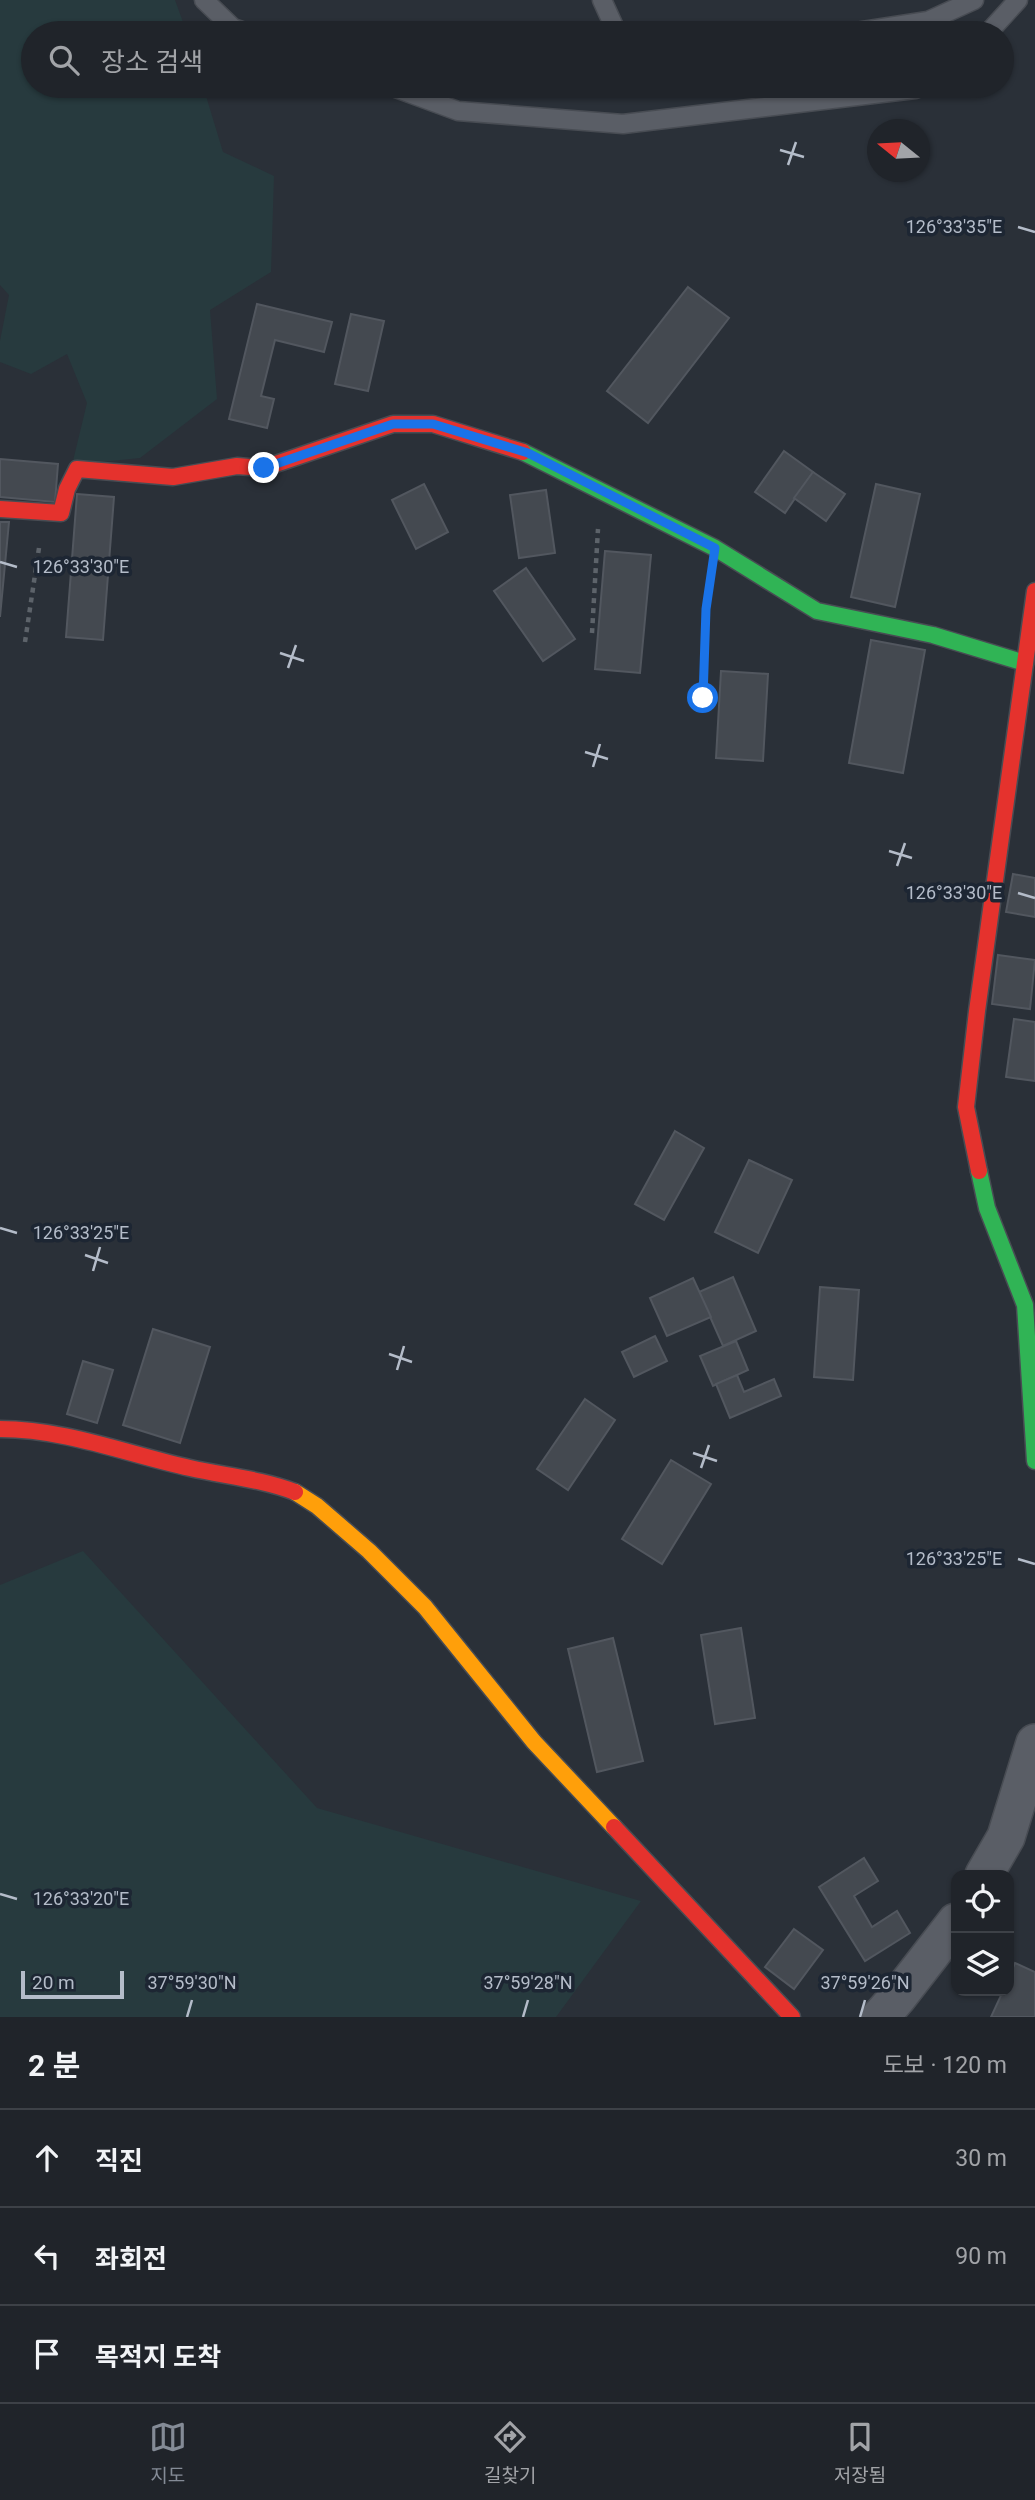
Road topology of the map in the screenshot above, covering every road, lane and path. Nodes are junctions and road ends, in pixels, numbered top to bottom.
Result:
1 (204, 0) edge
2 (602, 0) edge
3 (974, 0) edge
4 (1018, 0) edge
5 (226, 21) edge
6 (612, 21) edge
7 (928, 21) edge
8 (999, 21) edge
9 (423, 98) edge
10 (843, 98) edge
11 (601, 490) junction
12 (0, 509) edge
13 (44, 512) junction
14 (715, 548) junction
15 (1035, 591) edge
16 (592, 633) dead end
17 (25, 642) dead end
18 (1030, 642) edge
19 (703, 698) dead end
20 (0, 1429) edge
21 (1035, 1461) edge
22 (1035, 1743) edge
23 (987, 1870) edge
24 (951, 1928) edge
25 (792, 2017) edge
26 (880, 2017) edge

1 - 5 lane
2 - 6 lane
3 - 7 lane
4 - 8 lane
9 - 10 lane
11 - 13 street
11 - 14 street
11 - 16 path
12 - 13 street
13 - 17 path
14 - 18 street
14 - 19 path
15 - 18 street
18 - 21 street
20 - 25 street
22 - 23 street
24 - 26 street

